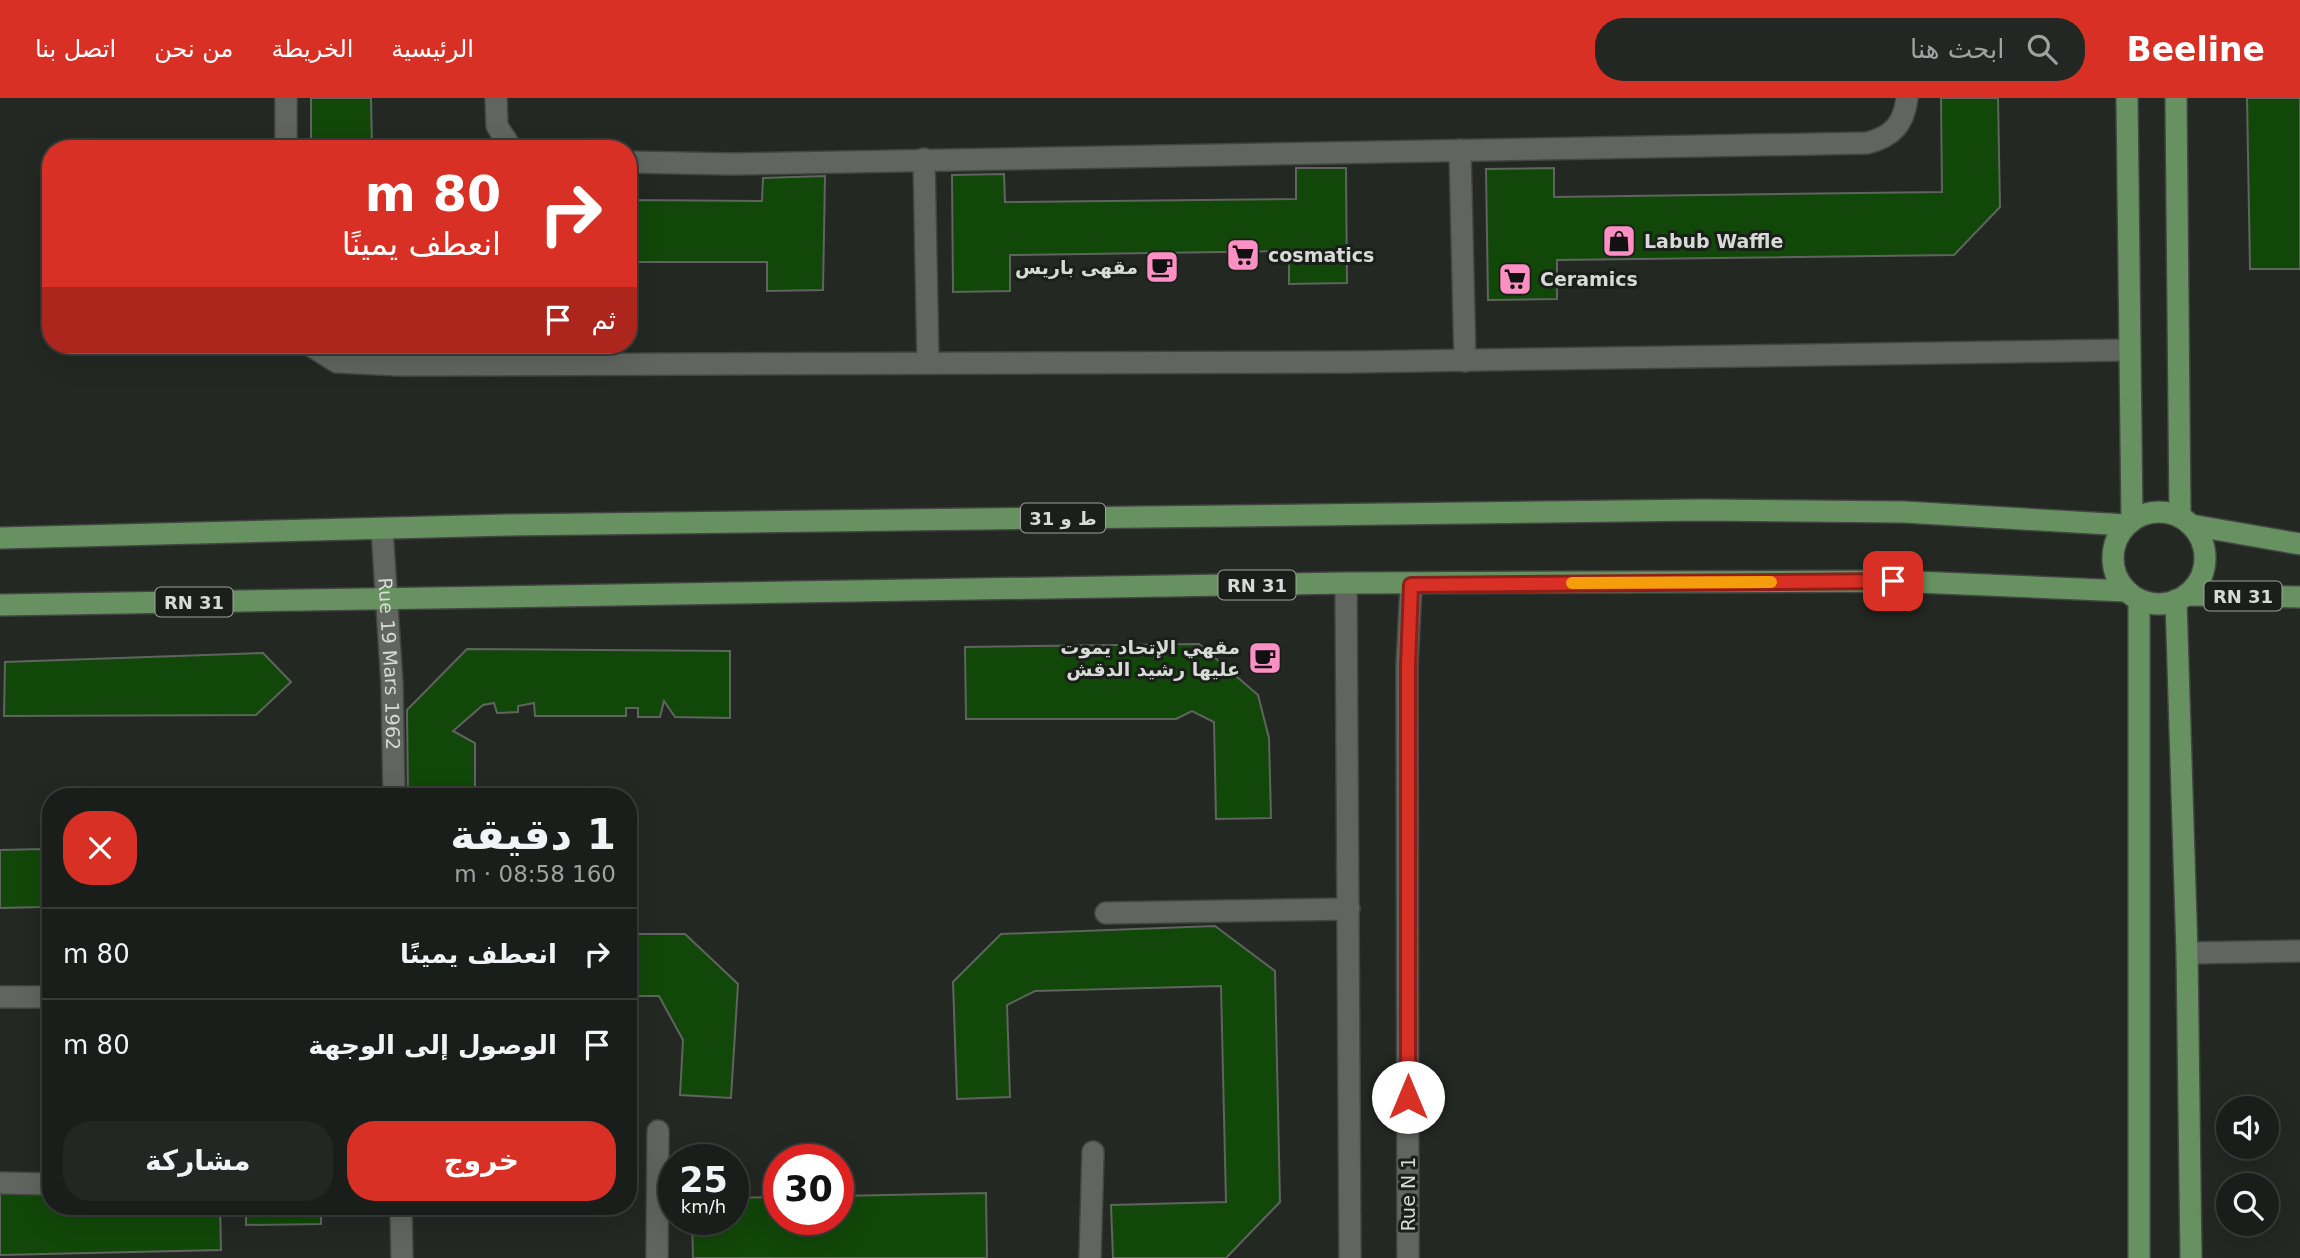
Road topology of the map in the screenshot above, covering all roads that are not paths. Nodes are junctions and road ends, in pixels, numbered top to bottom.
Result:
1 (286, 98) edge
2 (496, 98) edge
3 (1907, 98) edge
4 (2127, 98) edge
5 (2176, 98) edge
6 (286, 140) edge
7 (506, 140) edge
8 (1460, 150) junction
9 (924, 159) junction
10 (637, 162) edge
11 (2129, 351) junction
12 (321, 354) edge
13 (1465, 361) junction
14 (928, 363) junction
15 (2185, 521) junction
16 (2129, 523) junction
17 (382, 529) junction
18 (0, 538) edge
19 (2300, 544) edge
20 (1346, 583) junction
21 (1411, 585) junction
22 (2133, 596) junction
23 (2300, 597) edge
24 (2181, 598) junction
25 (387, 600) junction
26 (0, 605) edge
27 (394, 788) edge
28 (1349, 909) junction
29 (1107, 913) dead end
30 (2300, 951) edge
31 (2187, 953) junction
32 (0, 997) edge
33 (42, 997) edge
34 (658, 1131) dead end
35 (1093, 1152) dead end
36 (0, 1184) edge
37 (42, 1184) edge
38 (401, 1215) edge
39 (402, 1258) edge
40 (657, 1258) edge
41 (1090, 1258) edge
42 (1350, 1258) edge
43 (1408, 1258) edge
44 (2139, 1258) edge
45 (2191, 1258) edge

1 - 6 street
2 - 7 street
3 - 8 street
4 - 11 main road
5 - 15 main road
8 - 9 street
8 - 13 street
9 - 10 street
9 - 14 street
11 - 13 street
11 - 16 main road
12 - 14 street
13 - 14 street
15 - 16 main road
15 - 19 main road
15 - 24 main road
16 - 17 main road, ط و 31
16 - 22 main road
17 - 18 main road, ط و 31
17 - 25 street, Rue 19 Mars 1962
20 - 21 main road, RN 31
20 - 25 main road, RN 31
20 - 28 street
21 - 22 main road, RN 31
21 - 43 street, Rue N 1
22 - 24 main road
22 - 44 main road
23 - 24 main road, RN 31
24 - 31 main road
25 - 26 main road, RN 31
25 - 27 street, Rue 19 Mars 1962
28 - 29 street
28 - 42 street
30 - 31 street
31 - 45 main road
32 - 33 street
34 - 40 street
35 - 41 street
36 - 37 street
38 - 39 street

